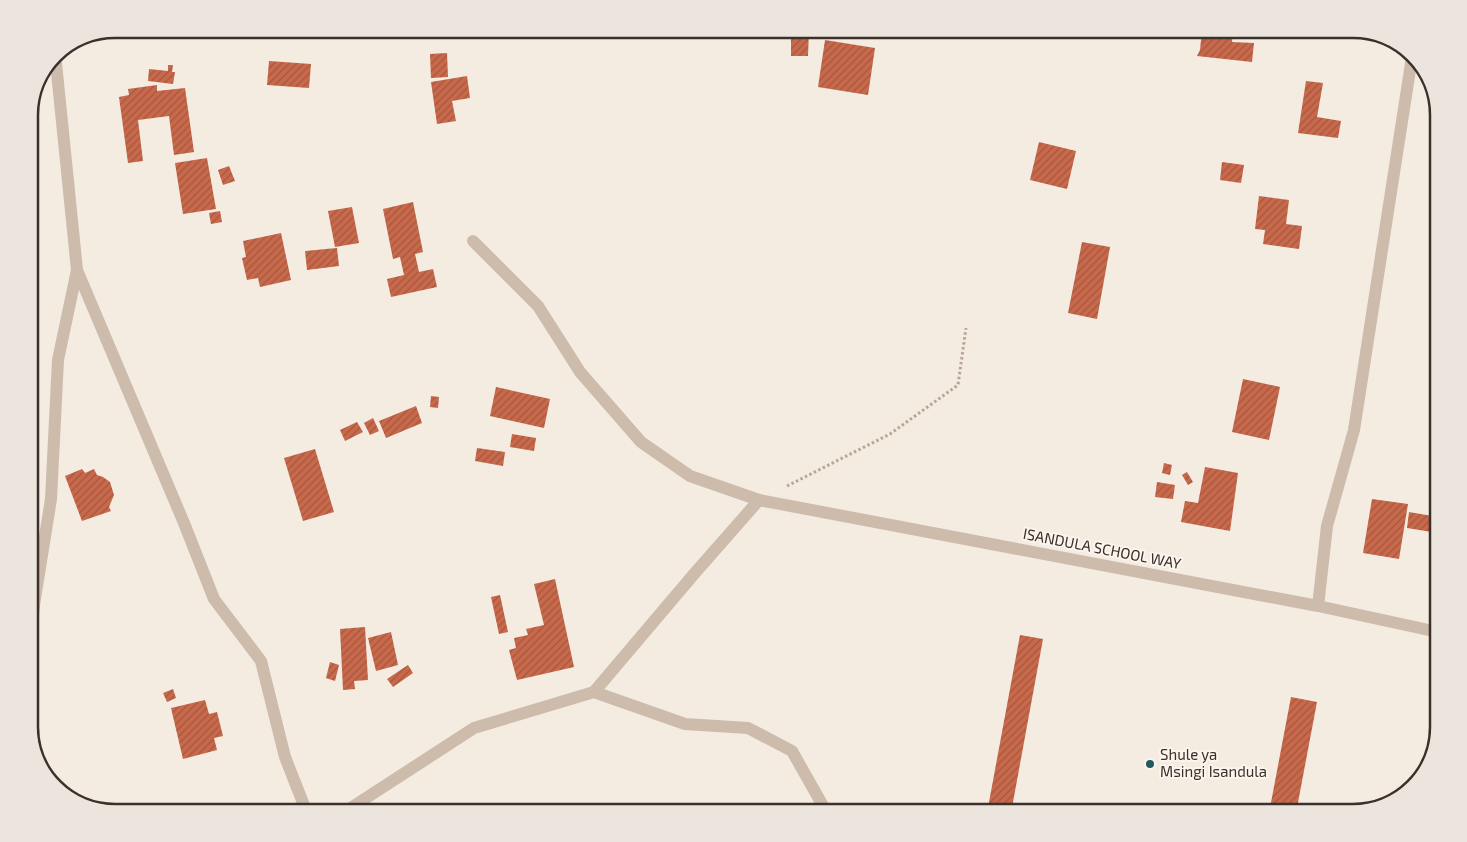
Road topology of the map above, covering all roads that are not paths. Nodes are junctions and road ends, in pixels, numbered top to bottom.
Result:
1 (1411, 64) edge
2 (56, 65) edge
3 (473, 241) dead end
4 (77, 270) junction
5 (759, 500) junction
6 (38, 581) edge
7 (1318, 606) junction
8 (1430, 630) edge
9 (594, 692) junction
10 (303, 804) edge
11 (358, 804) edge
12 (822, 804) edge

1 - 7 street
2 - 4 street
3 - 5 street, ISANDULA SCHOOL WAY
4 - 6 street
4 - 10 street
5 - 7 street, ISANDULA SCHOOL WAY
5 - 9 street
7 - 8 street, ISANDULA SCHOOL WAY
9 - 11 street
9 - 12 street

